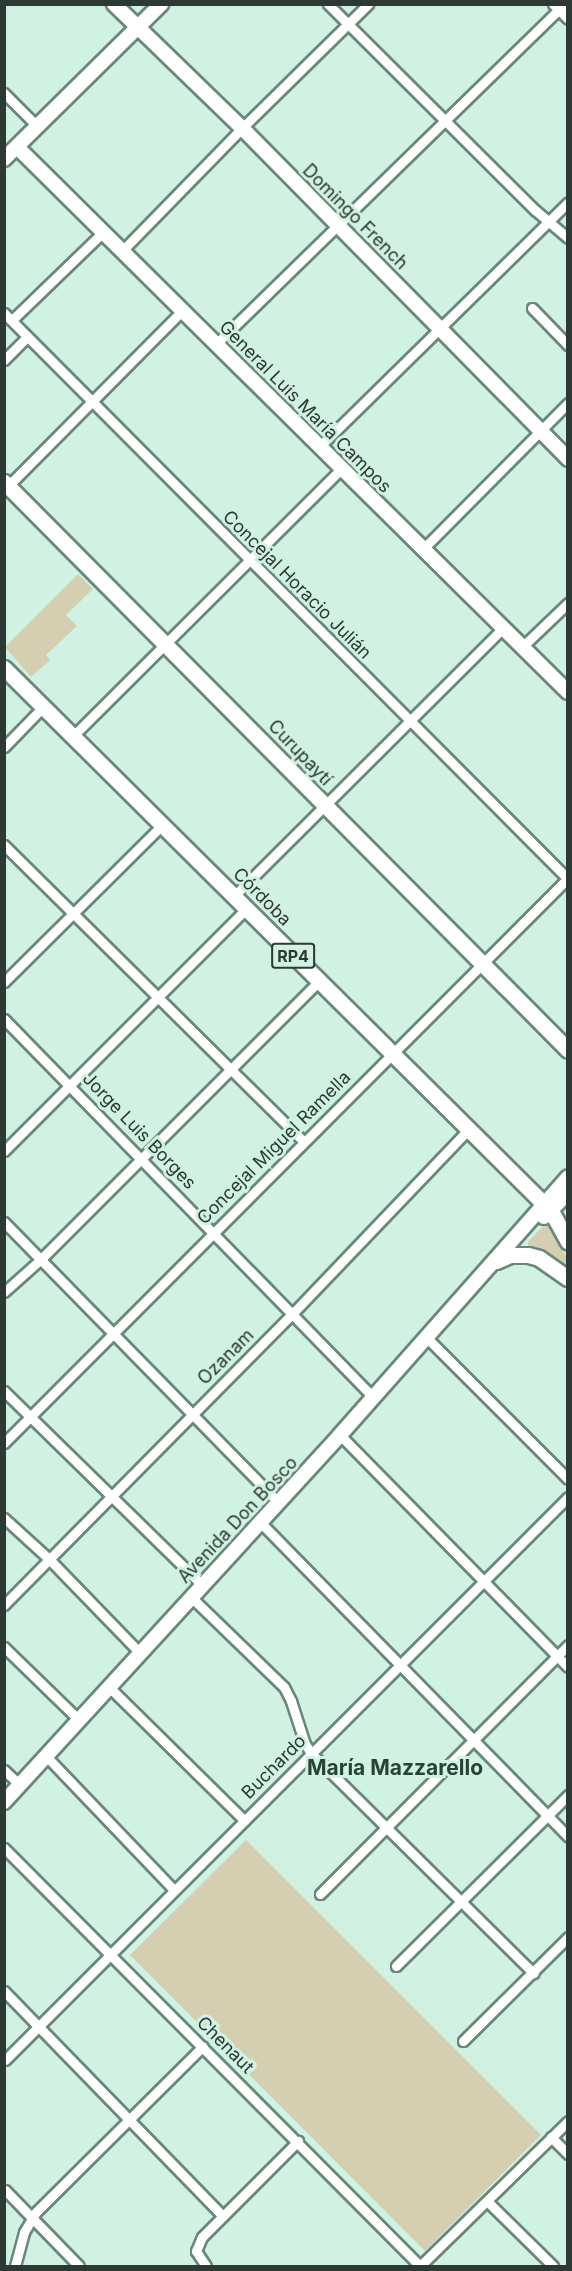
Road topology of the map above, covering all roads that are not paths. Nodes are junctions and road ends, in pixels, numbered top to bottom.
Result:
1 (114, 4) edge
2 (161, 4) edge
3 (328, 4) edge
4 (369, 4) edge
5 (559, 6) edge
6 (567, 19) edge
7 (348, 25) junction
8 (138, 28) junction
9 (4, 93) edge
10 (447, 121) junction
11 (38, 127) junction
12 (242, 128) junction
13 (17, 147) junction
14 (4, 159) edge
15 (567, 202) edge
16 (548, 221) junction
17 (338, 226) junction
18 (103, 232) junction
19 (567, 238) edge
20 (122, 250) junction
21 (532, 308) dead end
22 (182, 311) junction
23 (4, 313) edge
24 (12, 320) junction
25 (441, 327) junction
26 (27, 337) junction
27 (216, 344) junction
28 (567, 345) edge
29 (4, 360) edge
30 (92, 402) junction
31 (567, 403) edge
32 (539, 431) junction
33 (318, 447) junction
34 (567, 459) edge
35 (341, 469) junction
36 (6, 486) edge
37 (424, 548) junction
38 (249, 562) junction
39 (567, 603) edge
40 (503, 628) junction
41 (166, 645) junction
42 (522, 647) junction
43 (4, 668) edge
44 (567, 692) edge
45 (43, 706) junction
46 (409, 720) junction
47 (73, 736) junction
48 (4, 747) edge
49 (323, 805) junction
50 (162, 825) junction
51 (4, 845) edge
52 (567, 879) edge
53 (234, 896) junction
54 (246, 909) junction
55 (73, 912) junction
56 (482, 964) junction
57 (319, 981) junction
58 (4, 982) edge
59 (158, 998) junction
60 (4, 1018) edge
61 (567, 1050) edge
62 (392, 1053) junction
63 (228, 1070) junction
64 (71, 1086) junction
65 (468, 1129) junction
66 (303, 1141) junction
67 (4, 1151) edge
68 (141, 1158) junction
69 (567, 1177) edge
70 (567, 1193) edge
71 (547, 1208) junction
72 (4, 1222) edge
73 (214, 1232) junction
74 (567, 1242) edge
75 (41, 1259) junction
76 (496, 1261) junction
77 (567, 1278) edge
78 (4, 1292) edge
79 (293, 1313) junction
80 (112, 1333) junction
81 (427, 1338) junction
82 (4, 1391) edge
83 (373, 1397) junction
84 (193, 1414) junction
85 (30, 1416) junction
86 (340, 1435) junction
87 (4, 1443) edge
88 (567, 1479) edge
89 (111, 1497) junction
90 (567, 1497) edge
91 (279, 1503) junction
92 (4, 1518) edge
93 (261, 1523) junction
94 (49, 1559) junction
95 (483, 1581) junction
96 (202, 1586) junction
97 (191, 1597) junction
98 (4, 1605) edge
99 (567, 1645) edge
100 (4, 1647) edge
101 (140, 1653) junction
102 (557, 1656) junction
103 (399, 1666) junction
104 (567, 1667) edge
105 (109, 1687) junction
106 (79, 1720) junction
107 (473, 1742) junction
108 (311, 1753) junction
109 (46, 1756) junction
110 (4, 1770) edge
111 (20, 1785) junction
112 (567, 1795) edge
113 (4, 1802) edge
114 (546, 1816) junction
115 (244, 1821) junction
116 (388, 1827) junction
117 (567, 1837) edge
118 (4, 1848) edge
119 (174, 1890) junction
120 (320, 1894) dead end
121 (461, 1900) junction
122 (567, 1937) edge
123 (111, 1955) junction
124 (396, 1966) dead end
125 (533, 1973) junction
126 (4, 1991) edge
127 (39, 2027) junction
128 (463, 2041) dead end
129 (203, 2046) junction
130 (5, 2060) edge
131 (128, 2121) junction
132 (567, 2121) edge
133 (551, 2137) junction
134 (298, 2141) junction
135 (567, 2154) edge
136 (4, 2190) edge
137 (487, 2200) junction
138 (223, 2216) junction
139 (32, 2218) junction
140 (15, 2266) edge
141 (80, 2266) edge
142 (206, 2266) edge
143 (420, 2266) edge
144 (553, 2266) edge

1 - 8 main road, Domingo French
2 - 8 main road
3 - 7 street
4 - 7 street
5 - 6 street
5 - 10 street
7 - 10 street
7 - 12 street
8 - 11 main road
8 - 12 main road, Domingo French
9 - 11 street
10 - 16 street
10 - 17 street
11 - 13 main road
12 - 17 main road, Domingo French
12 - 20 street
13 - 14 main road
13 - 18 main road, General Luis María Campos
15 - 16 street
16 - 19 street
16 - 25 street
17 - 25 main road, Domingo French
17 - 27 street
18 - 20 main road, General Luis María Campos
18 - 24 street
20 - 22 main road, General Luis María Campos
21 - 28 street
22 - 27 main road, General Luis María Campos
22 - 30 street
23 - 24 street, Concejal Horacio Julián
24 - 26 street, Concejal Horacio Julián
25 - 32 main road, Domingo French
25 - 33 street
26 - 29 street
26 - 30 street, Concejal Horacio Julián
27 - 33 main road, General Luis María Campos
30 - 36 street
30 - 38 street, Concejal Horacio Julián
31 - 32 street
32 - 34 main road, Domingo French
32 - 37 street
33 - 35 main road, General Luis María Campos
35 - 37 main road, General Luis María Campos
35 - 38 street
36 - 41 main road, Curupaytí
37 - 40 main road, General Luis María Campos
38 - 41 street
38 - 46 street, Concejal Horacio Julián
39 - 42 street
40 - 42 main road, General Luis María Campos
40 - 46 street
41 - 47 street
41 - 49 main road, Curupaytí
42 - 44 main road, General Luis María Campos
43 - 45 main road, Córdoba / RP4
45 - 47 main road, Córdoba / RP4
45 - 48 street
46 - 49 street
46 - 52 street, Concejal Horacio Julián
47 - 50 main road, Córdoba / RP4
49 - 53 street
49 - 56 main road, Curupaytí
50 - 53 main road, Córdoba / RP4
50 - 55 street
51 - 55 street
52 - 56 street, Concejal Miguel Ramella
53 - 54 main road, Córdoba / RP4
54 - 57 main road, Córdoba / RP4
54 - 59 street
55 - 58 street
55 - 59 street
56 - 61 main road, Curupaytí
56 - 62 street, Concejal Miguel Ramella
57 - 62 main road, Córdoba / RP4
57 - 63 street
59 - 63 street
59 - 64 street
60 - 64 street, Jorge Luis Borges
62 - 65 main road, Córdoba / RP4
62 - 66 street, Concejal Miguel Ramella
63 - 66 street
63 - 68 street
64 - 67 street
64 - 68 street, Jorge Luis Borges
65 - 71 main road, Córdoba / RP4
65 - 79 street, Ozanam
66 - 73 street, Concejal Miguel Ramella
68 - 73 street, Jorge Luis Borges
68 - 75 street
69 - 71 main road, Avenida Don Bosco
70 - 71 main road, Avenida Don Bosco
71 - 74 main road, RP4
71 - 76 main road, Avenida Don Bosco
72 - 75 street
73 - 79 street, Jorge Luis Borges
73 - 80 street, Concejal Miguel Ramella
75 - 78 street
75 - 80 street
76 - 77 main road
76 - 81 main road, Avenida Don Bosco
79 - 83 street, Jorge Luis Borges
79 - 84 street, Ozanam
80 - 84 street
80 - 85 street, Concejal Miguel Ramella
81 - 83 main road, Avenida Don Bosco
81 - 88 street
82 - 85 street
83 - 86 main road, Avenida Don Bosco
84 - 89 street, Ozanam
84 - 91 street
85 - 87 street, Concejal Miguel Ramella
85 - 89 street
86 - 91 main road, Avenida Don Bosco
86 - 95 street
89 - 94 street, Ozanam
89 - 96 street
90 - 95 street, Buchardo
91 - 93 main road, Avenida Don Bosco
92 - 94 street
93 - 96 main road, Avenida Don Bosco
93 - 103 street
94 - 98 street, Ozanam
94 - 101 street
95 - 102 street
95 - 103 street, Buchardo
96 - 97 main road, Avenida Don Bosco
97 - 101 main road, Avenida Don Bosco
97 - 108 street
99 - 102 street
100 - 106 street
101 - 105 main road, Avenida Don Bosco
102 - 104 street
102 - 107 street
103 - 107 street
103 - 108 street, Buchardo
105 - 106 main road, Avenida Don Bosco
105 - 115 street
106 - 109 main road, Avenida Don Bosco
107 - 114 street
107 - 116 street
108 - 115 street, Buchardo
108 - 116 street
109 - 111 main road, Avenida Don Bosco
109 - 119 street
110 - 111 street
111 - 113 main road, Avenida Don Bosco
112 - 114 street
114 - 117 street
114 - 121 street
115 - 119 street, Buchardo
116 - 120 street
116 - 121 street
118 - 123 street, Chenaut
119 - 123 street, Buchardo
121 - 124 street
121 - 125 street
122 - 125 street
123 - 127 street, Buchardo
123 - 129 street, Chenaut
125 - 128 street
126 - 127 street
127 - 130 street, Buchardo
127 - 131 street
129 - 131 street
129 - 134 street, Chenaut
131 - 138 street
131 - 139 street
132 - 133 street
133 - 135 street
133 - 137 street
134 - 138 street
134 - 143 street, Chenaut
136 - 139 street
137 - 143 street
137 - 144 street
138 - 142 street
139 - 140 street
139 - 141 street

